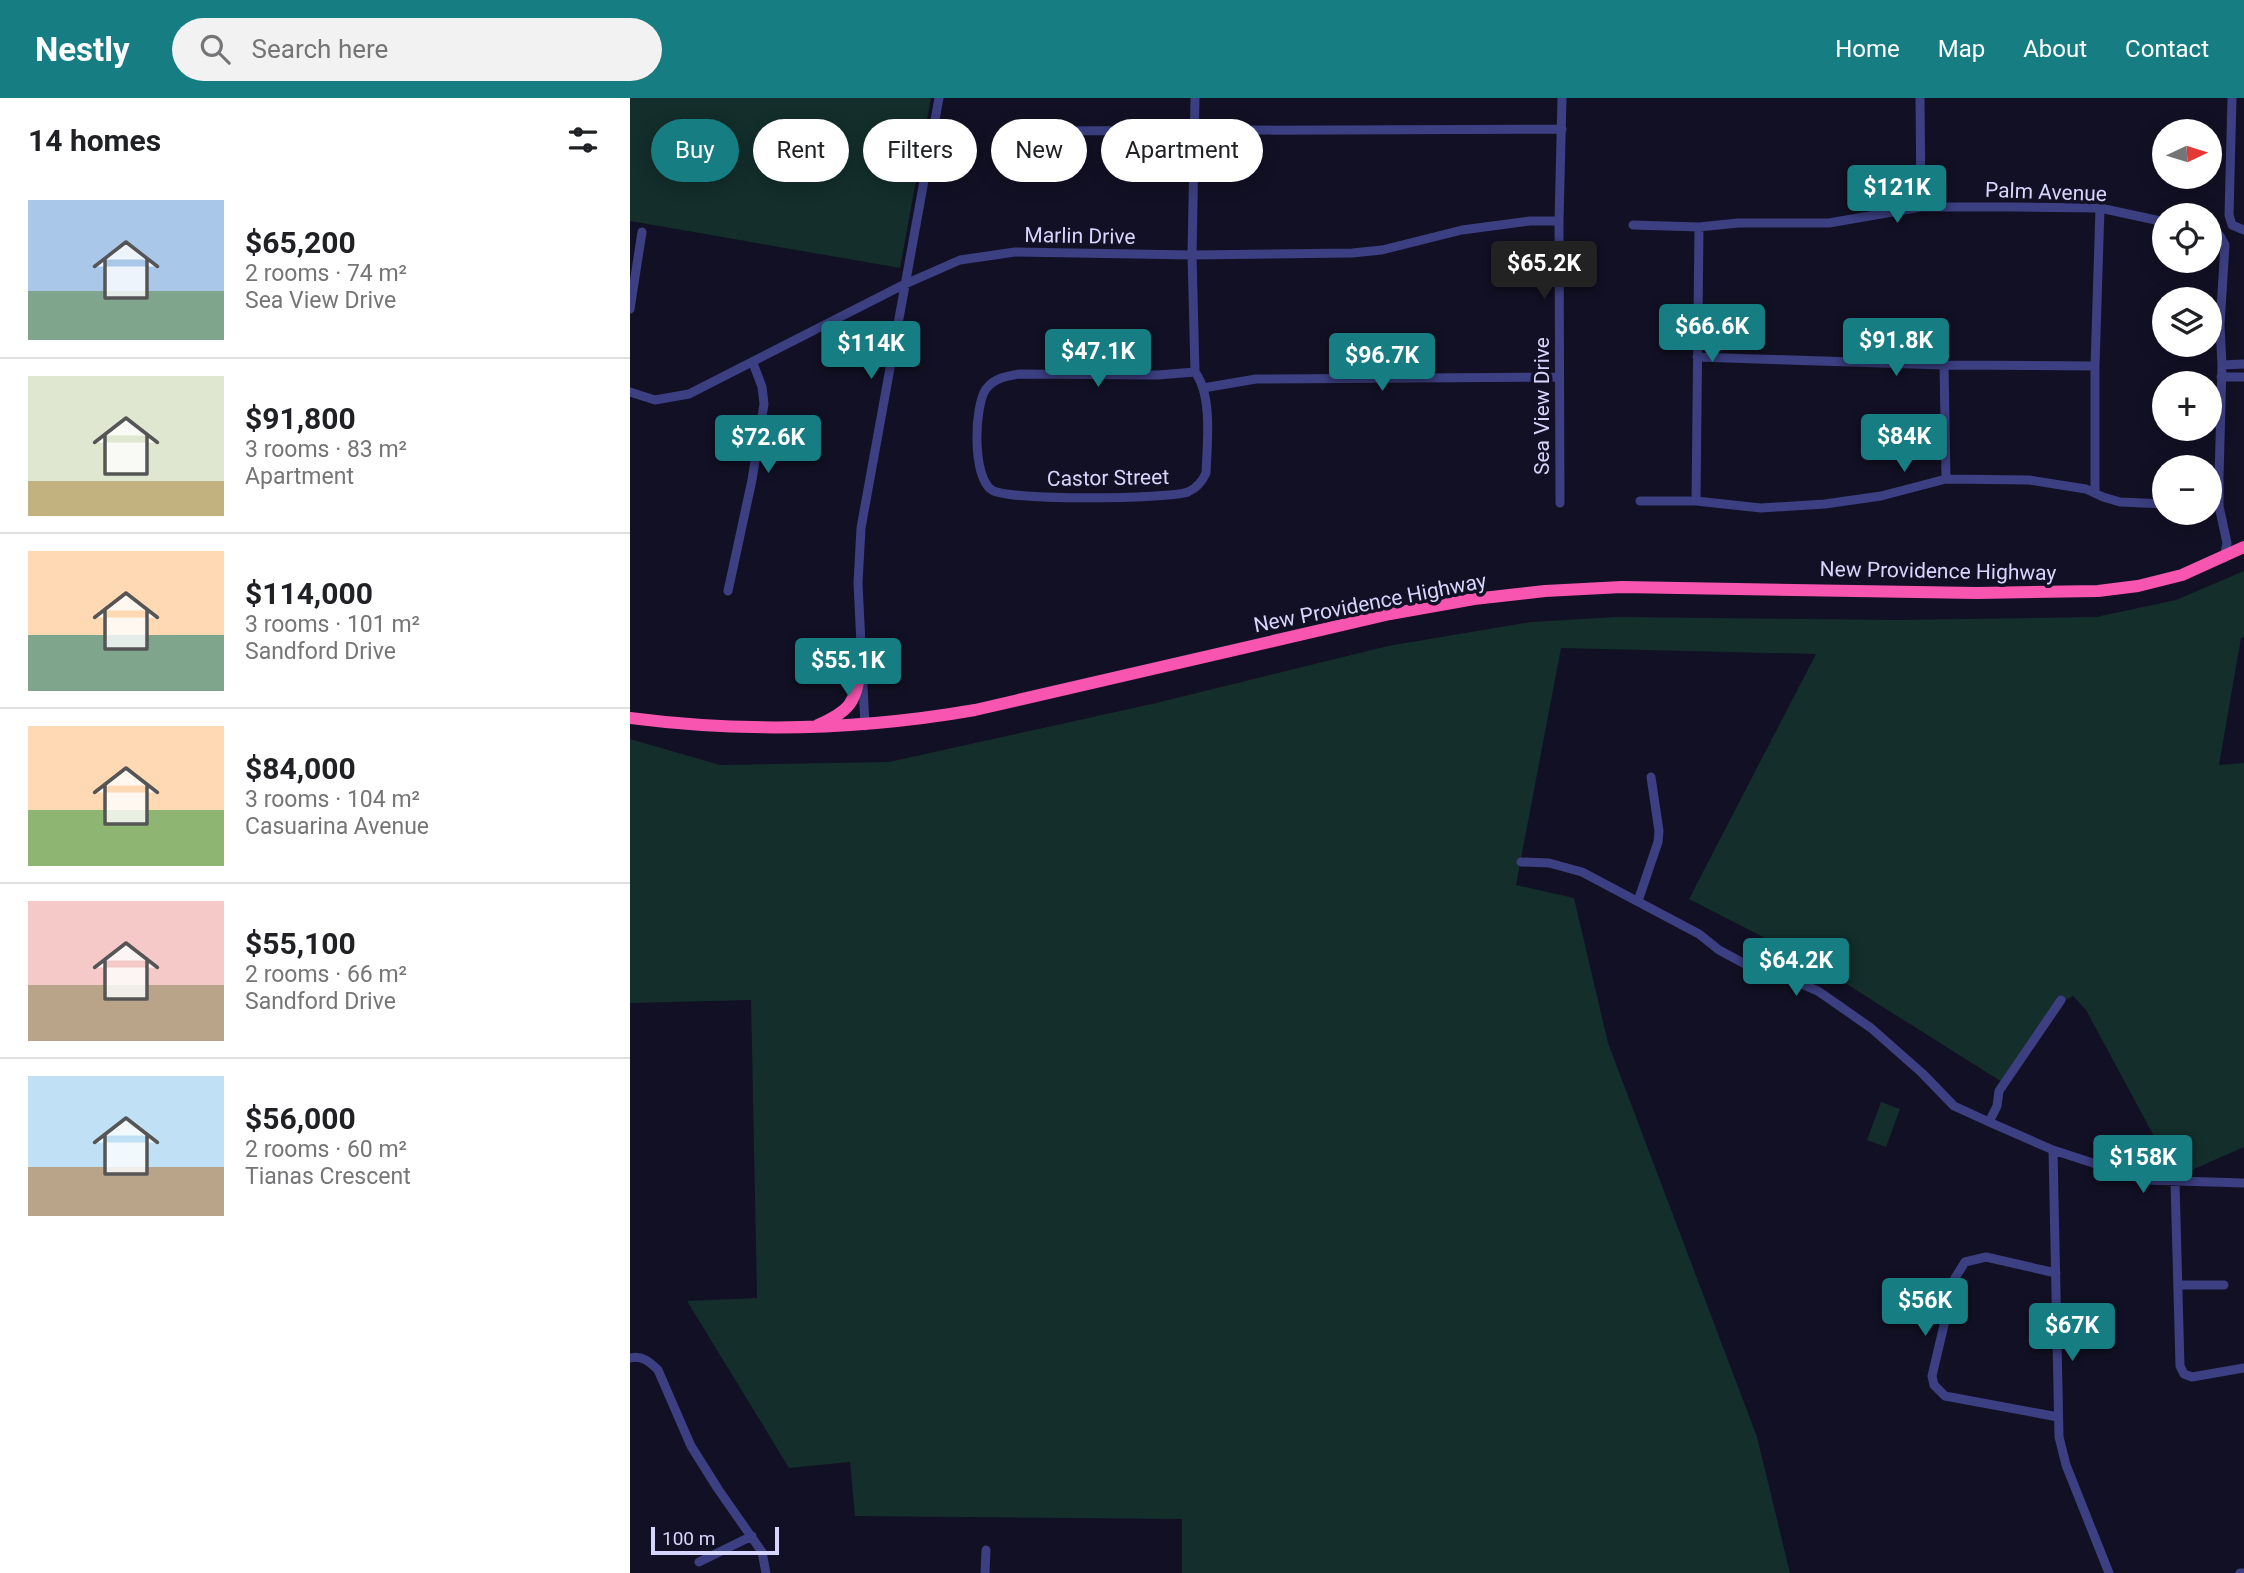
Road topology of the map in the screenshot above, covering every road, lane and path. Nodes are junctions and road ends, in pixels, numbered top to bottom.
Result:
1 (939, 98) edge
2 (1195, 98) edge
3 (1562, 98) edge
4 (1920, 98) edge
5 (2232, 98) edge
6 (1195, 119) edge
7 (1562, 129) junction
8 (1263, 131) edge
9 (1194, 182) edge
10 (1921, 207) junction
11 (2100, 208) junction
12 (2152, 219) edge
13 (1559, 222) junction
14 (1633, 225) dead end
15 (1699, 227) junction
16 (2244, 230) edge
17 (642, 232) dead end
18 (2222, 240) edge
19 (1192, 255) junction
20 (903, 285) junction
21 (630, 309) edge
22 (1697, 357) junction
23 (752, 362) junction
24 (1944, 365) junction
25 (2222, 365) junction
26 (2244, 365) edge
27 (2095, 366) junction
28 (2222, 371) edge
29 (1195, 372) junction
30 (1559, 377) junction
31 (2222, 377) edge
32 (2244, 377) edge
33 (1203, 388) junction
34 (630, 392) edge
35 (1946, 479) junction
36 (2095, 492) junction
37 (1640, 501) dead end
38 (1696, 501) junction
39 (1560, 503) dead end
40 (2152, 503) edge
41 (2221, 525) edge
42 (2227, 542) junction
43 (2243, 547) edge
44 (2224, 558) junction
45 (728, 591) dead end
46 (861, 668) junction
47 (630, 718) edge
48 (865, 726) junction
49 (811, 728) junction
50 (1651, 777) dead end
51 (1521, 862) dead end
52 (1638, 901) junction
53 (2061, 1000) dead end
54 (1989, 1122) junction
55 (2053, 1150) junction
56 (2175, 1182) junction
57 (2244, 1184) edge
58 (2056, 1273) junction
59 (2178, 1285) junction
60 (2224, 1285) dead end
61 (630, 1358) edge
62 (2244, 1368) edge
63 (2058, 1417) junction
64 (752, 1536) junction
65 (986, 1550) dead end
66 (699, 1562) dead end
67 (766, 1573) edge
68 (985, 1573) edge
69 (2109, 1573) edge

1 - 20 street
2 - 6 street, Castor Street
3 - 7 street, Sea View Drive
4 - 10 street
5 - 16 street
7 - 8 street
7 - 13 street, Sea View Drive
9 - 19 street, Castor Street
10 - 11 street, Palm Avenue
10 - 15 street, Palm Avenue
11 - 12 street, Palm Avenue
11 - 27 street
13 - 19 street, Marlin Drive
13 - 30 street, Sea View Drive
14 - 15 street, Palm Avenue
15 - 22 street
17 - 21 street
18 - 25 street
19 - 20 street, Marlin Drive
19 - 29 street, Castor Street
20 - 23 street, Marlin Drive
20 - 46 street
22 - 24 street
22 - 38 street
23 - 34 street, Marlin Drive
23 - 45 street
24 - 27 street
24 - 35 street
25 - 26 street
25 - 28 street
27 - 36 street
29 - 33 street, Castor Street
29 - 33 street, Castor Street
30 - 33 street
30 - 39 street, Sea View Drive
31 - 32 street
35 - 36 street
35 - 38 street
36 - 40 street
37 - 38 street
41 - 42 street
42 - 43 street
42 - 44 street
43 - 44 highway, New Providence Highway
44 - 48 highway, New Providence Highway
46 - 48 street
46 - 49 highway
47 - 49 highway, New Providence Highway
48 - 49 highway, New Providence Highway
50 - 52 street
51 - 52 street
52 - 54 street
53 - 54 street
54 - 55 street
55 - 56 street
55 - 58 street
56 - 57 street
56 - 59 street
58 - 63 street
58 - 63 street
59 - 60 street
59 - 62 street
61 - 64 street
63 - 69 street
64 - 66 street
64 - 67 street
65 - 68 street

